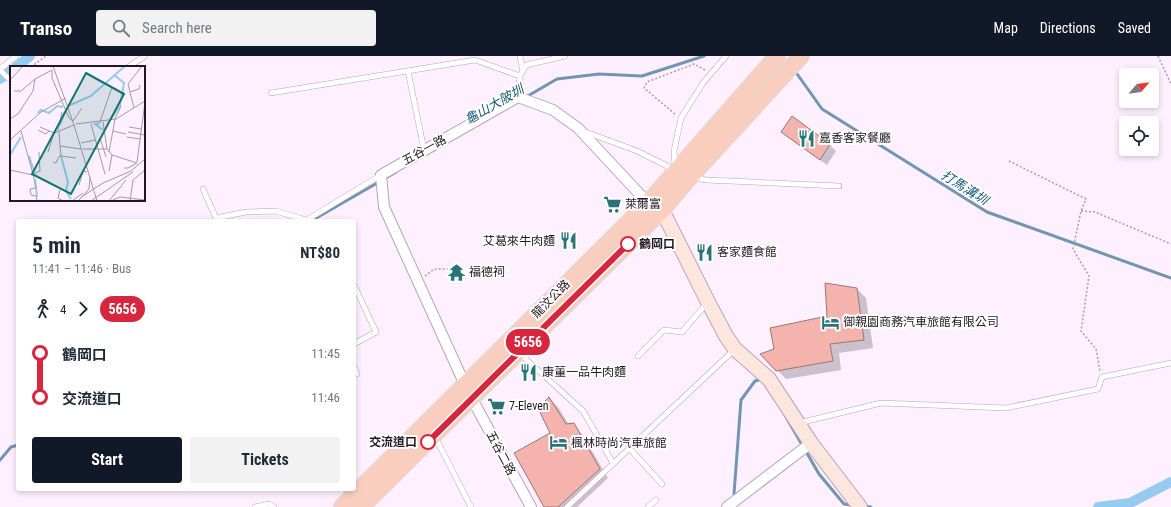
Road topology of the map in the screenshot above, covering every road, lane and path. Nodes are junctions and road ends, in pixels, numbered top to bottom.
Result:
1 (16, 56) edge
2 (46, 56) edge
3 (145, 56) edge
4 (520, 56) edge
5 (565, 56) edge
6 (726, 56) edge
7 (778, 56) edge
8 (800, 56) edge
9 (1158, 56) edge
10 (475, 58) edge
11 (32, 66) edge
12 (130, 66) edge
13 (0, 69) edge
14 (408, 71) junction
15 (522, 73) junction
16 (712, 73) junction
17 (10, 78) edge
18 (1171, 84) edge
19 (271, 93) dead end
20 (518, 97) junction
21 (681, 118) junction
22 (578, 128) junction
23 (424, 150) junction
24 (1010, 161) dead end
25 (683, 174) junction
26 (380, 175) junction
27 (839, 186) dead end
28 (203, 189) dead end
29 (648, 202) junction
30 (662, 210) junction
31 (1081, 211) junction
32 (303, 219) edge
33 (308, 219) edge
34 (1171, 244) edge
35 (448, 269) dead end
36 (418, 283) junction
37 (356, 289) edge
38 (708, 302) junction
39 (356, 343) edge
40 (735, 349) junction
41 (518, 352) junction
42 (638, 356) dead end
43 (1171, 363) edge
44 (1102, 377) junction
45 (469, 392) junction
46 (798, 423) junction
47 (434, 436) junction
48 (809, 445) junction
49 (629, 448) junction
50 (613, 463) junction
51 (662, 484) dead end
52 (656, 500) dead end
53 (255, 507) edge
54 (274, 507) edge
55 (342, 507) edge
56 (361, 507) edge
57 (471, 507) edge
58 (531, 507) edge
59 (567, 507) edge
60 (648, 507) edge
61 (727, 507) edge
62 (860, 507) edge

1 - 13 lane
2 - 11 path
3 - 12 lane
4 - 15 lane
5 - 15 lane
6 - 16 lane
7 - 25 main road, 龍汶公路
8 - 25 main road, 龍汶公路
9 - 18 path
10 - 14 lane
10 - 15 lane
13 - 17 lane
14 - 19 lane
14 - 23 lane
15 - 20 lane
16 - 21 lane
16 - 21 path
20 - 22 street
20 - 23 street, 五谷一路
21 - 25 lane
22 - 25 lane
22 - 29 street
23 - 26 street, 五谷一路
24 - 31 path
25 - 27 lane
25 - 29 main road, 龍汶公路
25 - 30 main road, 龍汶公路
26 - 33 lane
26 - 36 street
28 - 32 lane
29 - 30 main road
29 - 45 main road, 龍汶公路
30 - 38 street
30 - 41 main road, 龍汶公路
31 - 34 path
31 - 44 path
35 - 36 path
36 - 45 street
37 - 39 lane
38 - 40 street
38 - 42 lane
40 - 46 street
40 - 49 lane
41 - 45 main road, 龍汶公路
41 - 50 lane
43 - 44 lane
44 - 46 lane
45 - 47 main road, 龍汶公路
45 - 55 main road, 龍汶公路
45 - 58 street, 五谷二路
46 - 48 street
47 - 56 main road, 龍汶公路
47 - 57 lane
48 - 61 street
48 - 62 street
49 - 50 lane
49 - 51 lane
50 - 59 lane
52 - 60 lane
53 - 54 lane

